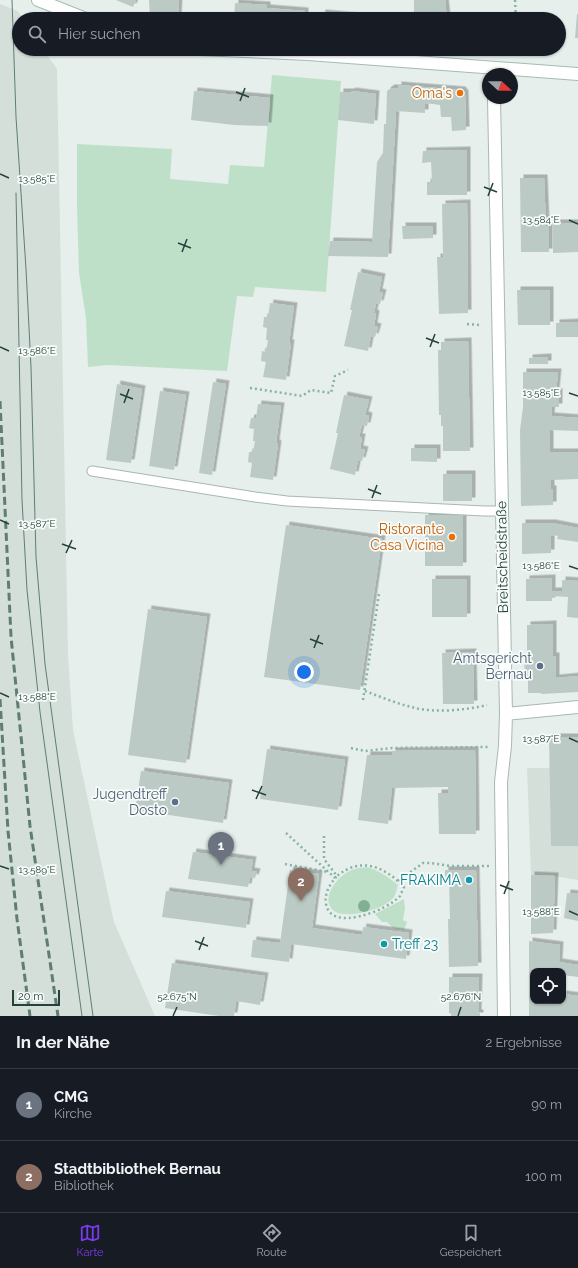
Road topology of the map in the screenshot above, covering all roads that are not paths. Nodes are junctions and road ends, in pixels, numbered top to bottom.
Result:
1 (38, 0) edge
2 (68, 12) edge
3 (330, 56) edge
4 (482, 70) edge
5 (518, 72) edge
6 (578, 74) edge
7 (494, 104) edge
8 (92, 471) dead end
9 (501, 511) junction
10 (578, 707) edge
11 (506, 714) junction
12 (504, 1016) edge

1 - 2 street
3 - 4 street
5 - 6 street
7 - 9 street, Breitscheidstraße
8 - 9 lane
9 - 11 street, Breitscheidstraße
10 - 11 street
11 - 12 street, Breitscheidstraße

